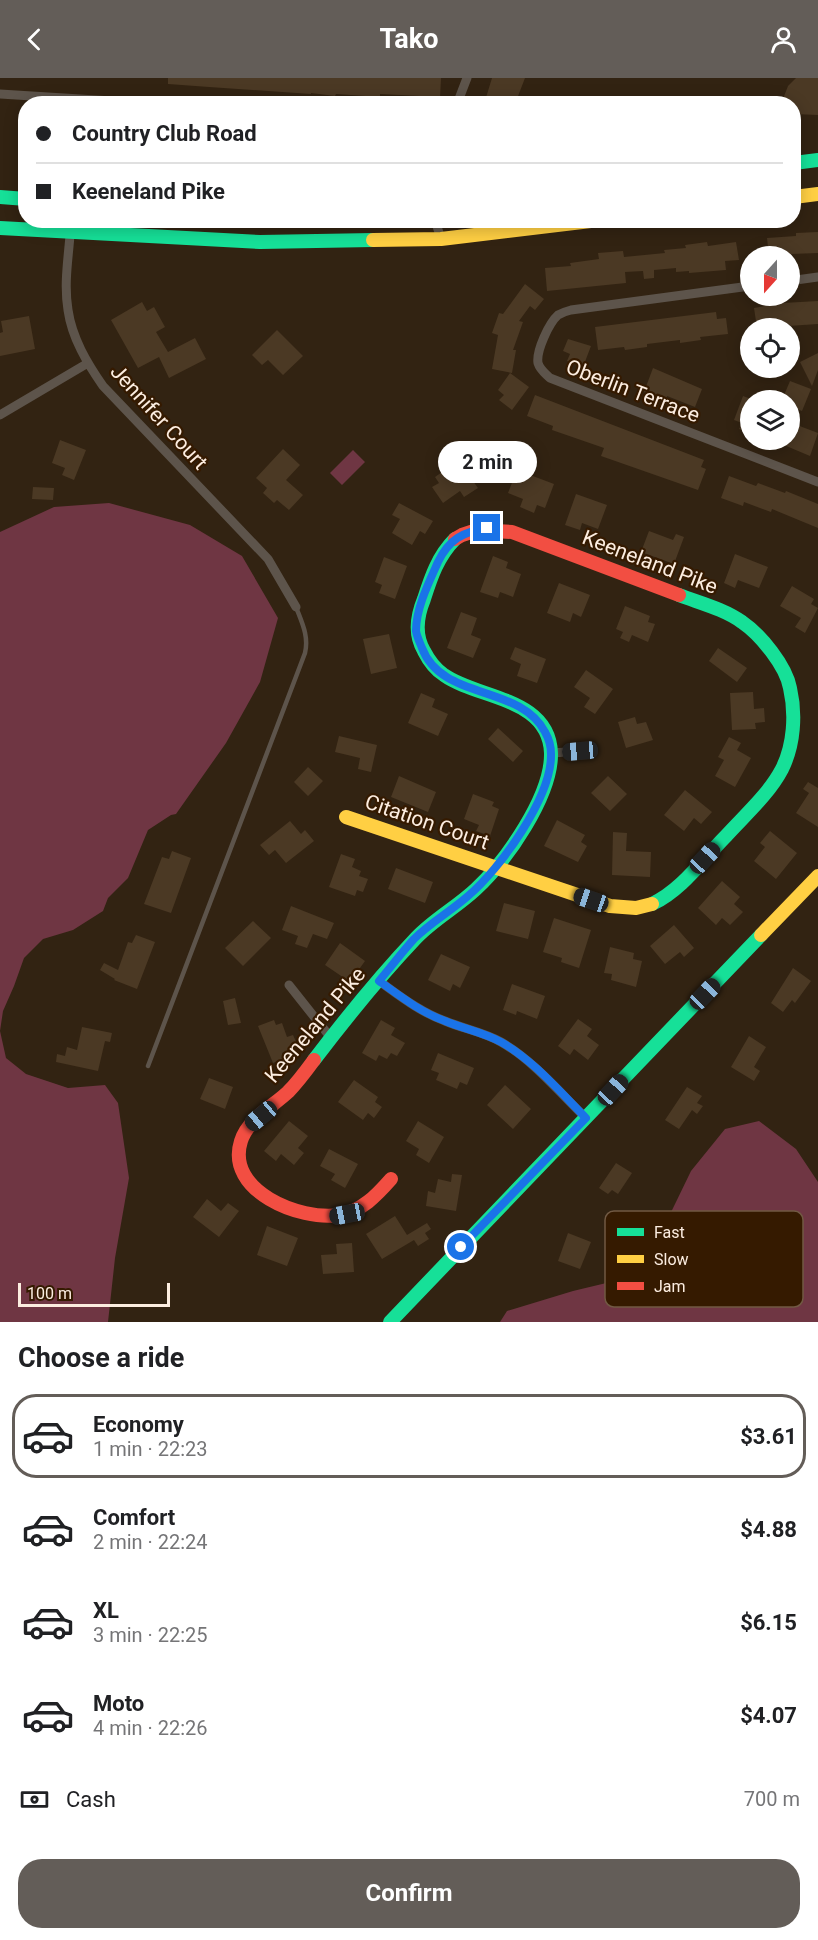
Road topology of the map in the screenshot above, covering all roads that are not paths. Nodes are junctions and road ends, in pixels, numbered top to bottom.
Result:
1 (467, 78) edge
2 (0, 94) edge
3 (32, 96) edge
4 (460, 96) edge
5 (818, 160) edge
6 (801, 163) edge
7 (818, 194) edge
8 (801, 196) edge
9 (0, 197) edge
10 (18, 198) edge
11 (18, 227) edge
12 (0, 228) edge
13 (71, 228) edge
14 (95, 228) edge
15 (438, 228) edge
16 (532, 228) edge
17 (441, 239) junction
18 (818, 277) edge
19 (800, 279) edge
20 (740, 287) edge
21 (88, 363) junction
22 (0, 415) edge
23 (818, 482) edge
24 (296, 608) joint
25 (580, 751) dead end
26 (552, 753) junction
27 (346, 817) dead end
28 (496, 868) junction
29 (818, 876) edge
30 (379, 981) junction
31 (289, 985) dead end
32 (331, 1038) junction
33 (148, 1066) dead end
34 (586, 1118) junction
35 (391, 1179) dead end
36 (390, 1322) edge

1 - 4 street
2 - 3 street
5 - 6 street
7 - 8 street
9 - 10 street
11 - 12 street
13 - 21 street, Jennifer Court
14 - 17 street
15 - 17 street
16 - 17 street
18 - 19 street
20 - 23 street, Oberlin Terrace
21 - 22 street
21 - 24 street, Jennifer Court
24 - 33 lane
25 - 26 street
26 - 28 street, Keeneland Pike
26 - 28 street, Keeneland Pike
27 - 28 street, Citation Court
28 - 30 street, Keeneland Pike
29 - 34 street
30 - 32 street, Keeneland Pike
30 - 34 street
31 - 32 street
32 - 35 street, Keeneland Pike
34 - 36 street

